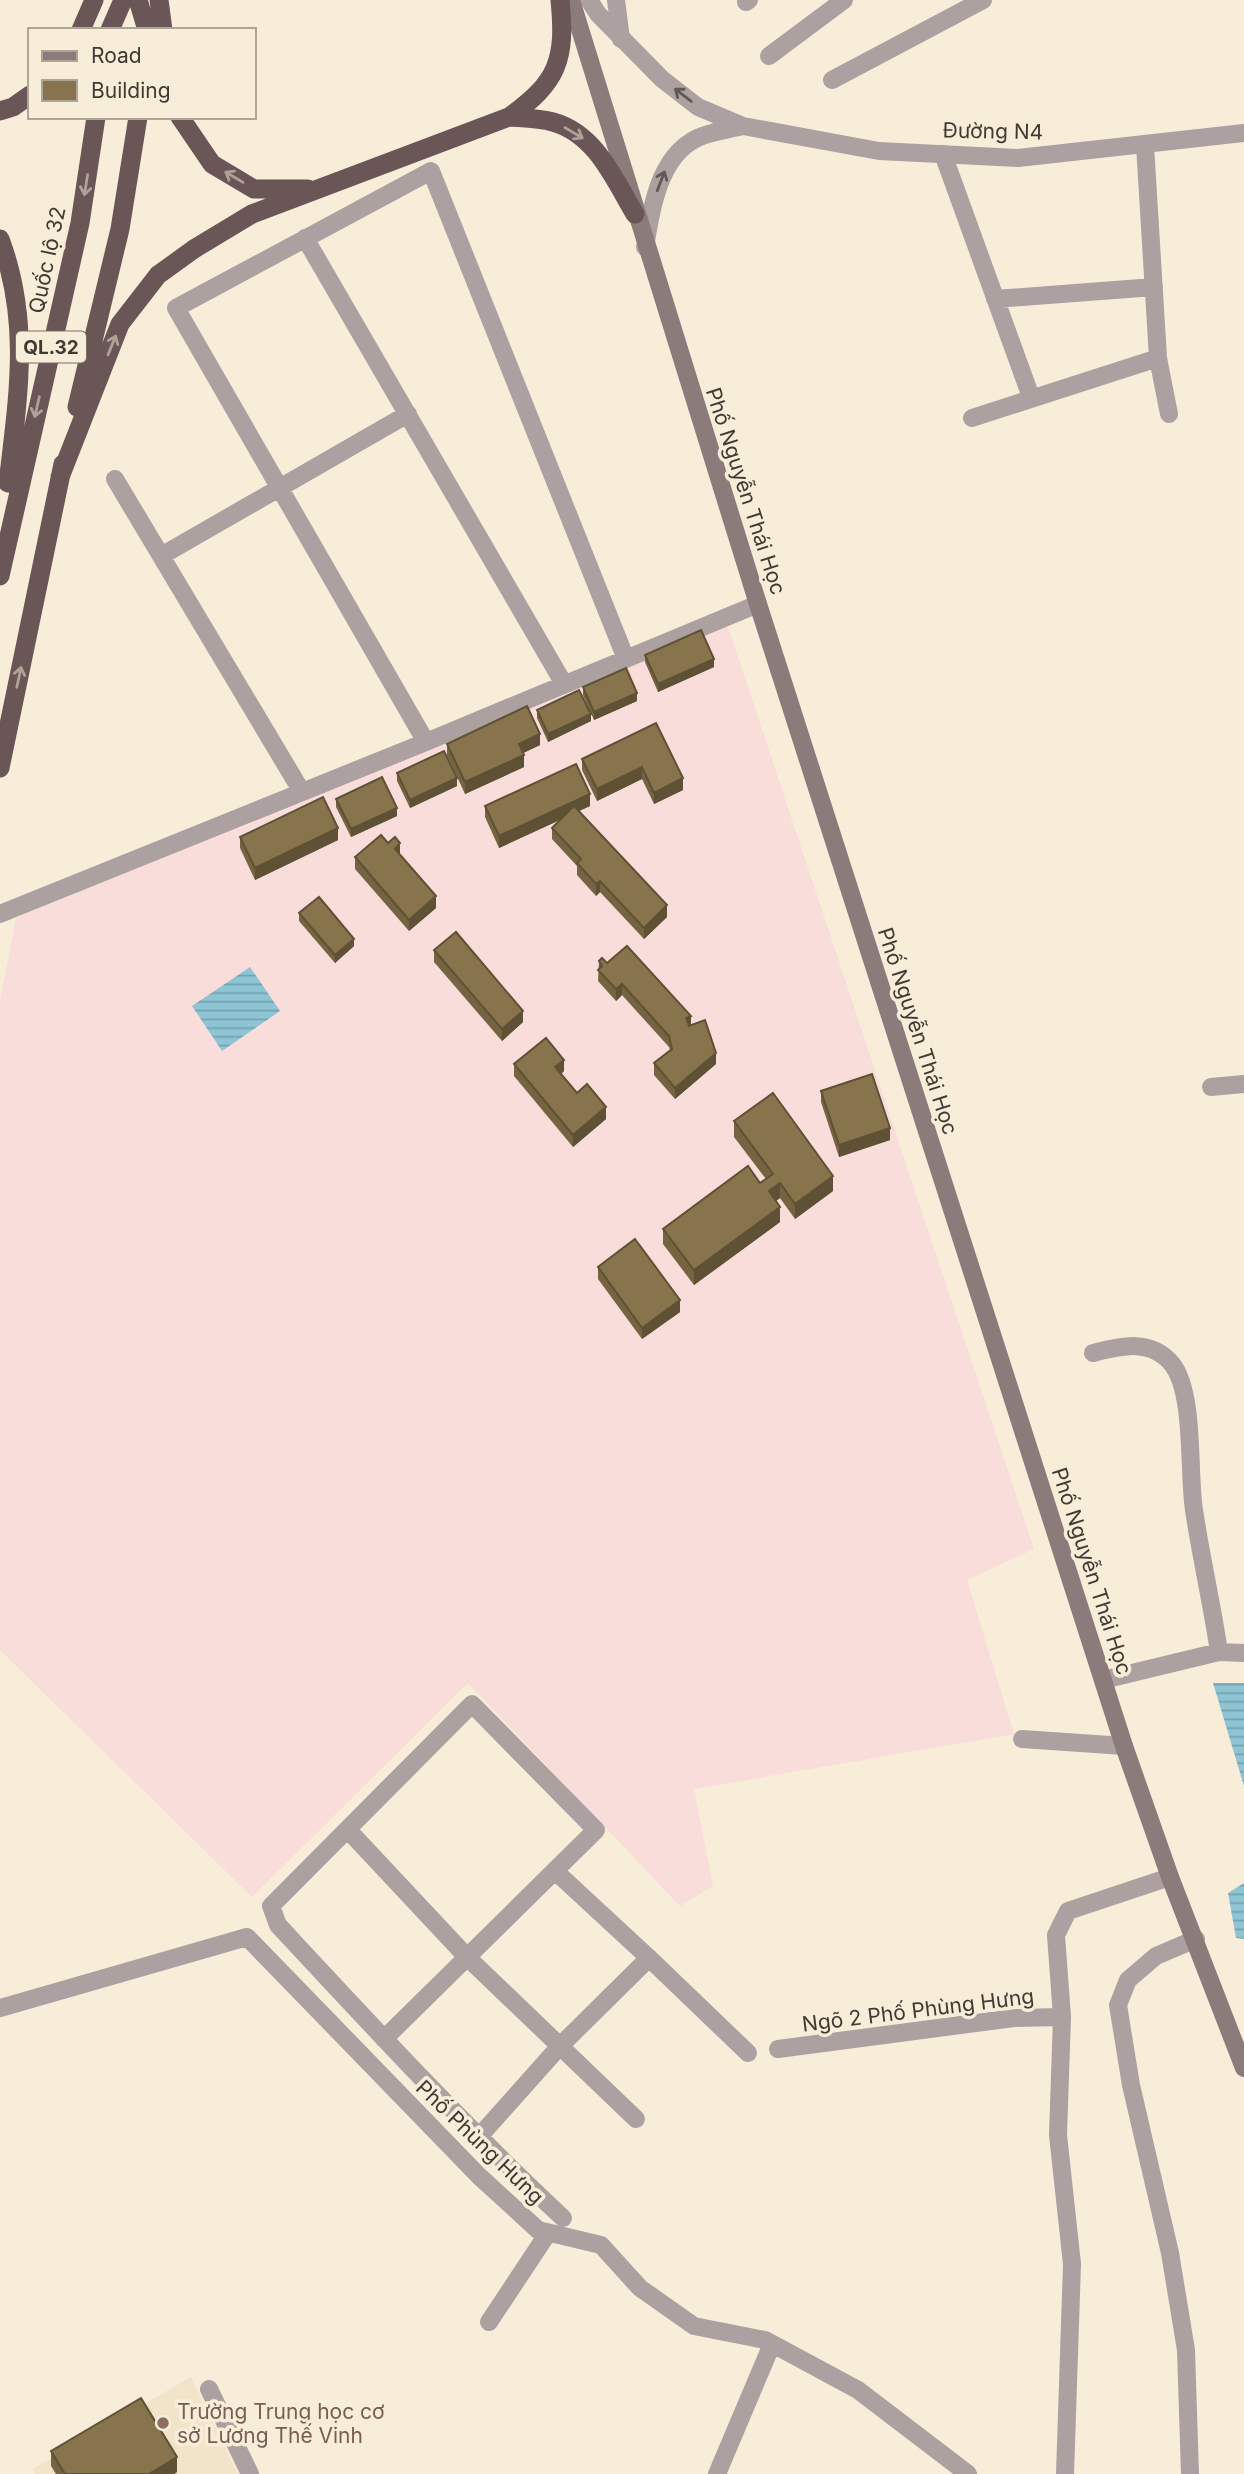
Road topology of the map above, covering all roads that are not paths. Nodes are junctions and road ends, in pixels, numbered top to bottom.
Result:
1 (94, 0) edge
2 (123, 0) edge
3 (138, 0) edge
4 (159, 0) edge
5 (560, 0) edge
6 (571, 0) edge
7 (589, 0) edge
8 (616, 0) edge
9 (844, 0) edge
10 (983, 0) edge
11 (959, 6) edge
12 (82, 28) edge
13 (111, 28) edge
14 (146, 28) edge
15 (163, 28) edge
16 (621, 39) junction
17 (769, 56) dead end
18 (832, 79) dead end
19 (28, 96) edge
20 (0, 111) edge
21 (509, 117) junction
22 (96, 119) edge
23 (138, 119) edge
24 (181, 119) edge
25 (743, 127) junction
26 (1244, 133) edge
27 (1145, 145) junction
28 (943, 154) junction
29 (323, 188) junction
30 (635, 214) junction
31 (305, 238) junction
32 (0, 239) edge
33 (645, 247) junction
34 (1154, 287) junction
35 (995, 299) junction
36 (1158, 358) junction
37 (1031, 397) junction
38 (408, 414) junction
39 (1169, 414) dead end
40 (972, 418) dead end
41 (60, 477) junction
42 (115, 479) dead end
43 (280, 488) junction
44 (0, 555) edge
45 (161, 556) junction
46 (0, 576) edge
47 (758, 604) junction
48 (626, 659) junction
49 (564, 684) junction
50 (426, 742) junction
51 (0, 768) edge
52 (302, 792) junction
53 (0, 914) edge
54 (1244, 1084) edge
55 (1211, 1087) dead end
56 (1093, 1353) dead end
57 (1219, 1652) junction
58 (1244, 1653) edge
59 (1103, 1680) junction
60 (1022, 1739) dead end
61 (1125, 1746) junction
62 (348, 1830) junction
63 (555, 1871) junction
64 (1170, 1877) junction
65 (1196, 1939) junction
66 (467, 1957) junction
67 (649, 1958) junction
68 (0, 2008) edge
69 (1062, 2017) junction
70 (384, 2039) junction
71 (559, 2047) junction
72 (778, 2049) dead end
73 (748, 2053) dead end
74 (1244, 2068) edge
75 (636, 2119) dead end
76 (477, 2139) junction
77 (563, 2218) dead end
78 (548, 2233) junction
79 (489, 2322) dead end
80 (772, 2344) junction
81 (209, 2389) dead end
82 (250, 2474) edge
83 (717, 2474) edge
84 (968, 2474) edge
85 (1065, 2474) edge
86 (1189, 2474) edge

1 - 12 highway
2 - 13 highway
3 - 14 highway
4 - 15 highway
5 - 21 highway
6 - 30 main road, Phố Nguyễn Thái Học
7 - 16 street
8 - 16 street
9 - 17 street
10 - 11 street
11 - 18 street
25 -> 16 street
19 - 20 highway
21 - 29 highway
21 -> 30 highway
22 -> 46 highway, Quốc lộ 32 / QL.32
23 - 41 highway, QL.32
29 -> 24 highway
25 - 28 street, Đường N4
33 -> 25 street
26 - 27 street, Đường N4
27 - 28 street, Đường N4
27 - 34 street
28 - 35 street
41 -> 29 highway
30 - 33 main road, Phố Nguyễn Thái Học
31 - 38 street
31 - 43 street
31 - 48 street
32 - 44 highway
33 - 47 main road, Phố Nguyễn Thái Học
34 - 35 street
34 - 36 street
35 - 37 street
36 - 37 street
36 - 39 street
37 - 40 street
38 - 43 street
38 - 49 street
51 -> 41 highway, QL.32
42 - 45 street
43 - 45 street
43 - 50 street
45 - 52 street
47 - 48 street
47 - 59 main road, Phố Nguyễn Thái Học
48 - 49 street
49 - 50 street
50 - 52 street
52 - 53 street
54 - 55 street
56 - 57 street
57 - 58 street
57 - 59 street
59 - 61 main road, Phố Nguyễn Thái Học
60 - 61 street
61 - 64 main road, Phố Nguyễn Thái Học
62 - 63 street
62 - 66 street
62 - 70 street
63 - 66 street
63 - 67 street
64 - 65 main road, Phố Nguyễn Thái Học
64 - 69 street
65 - 74 main road, Phố Nguyễn Thái Học
65 - 86 street
66 - 70 street
66 - 71 street
67 - 71 street
67 - 73 street
68 - 78 street, Phố Phùng Hưng
69 - 72 street, Ngõ 2 Phố Phùng Hưng
69 - 85 street
70 - 76 street
71 - 75 street
71 - 76 street
76 - 77 street
78 - 79 street
78 - 80 street, Phố Phùng Hưng
80 - 83 street
80 - 84 street, Phố Phùng Hưng
81 - 82 street

